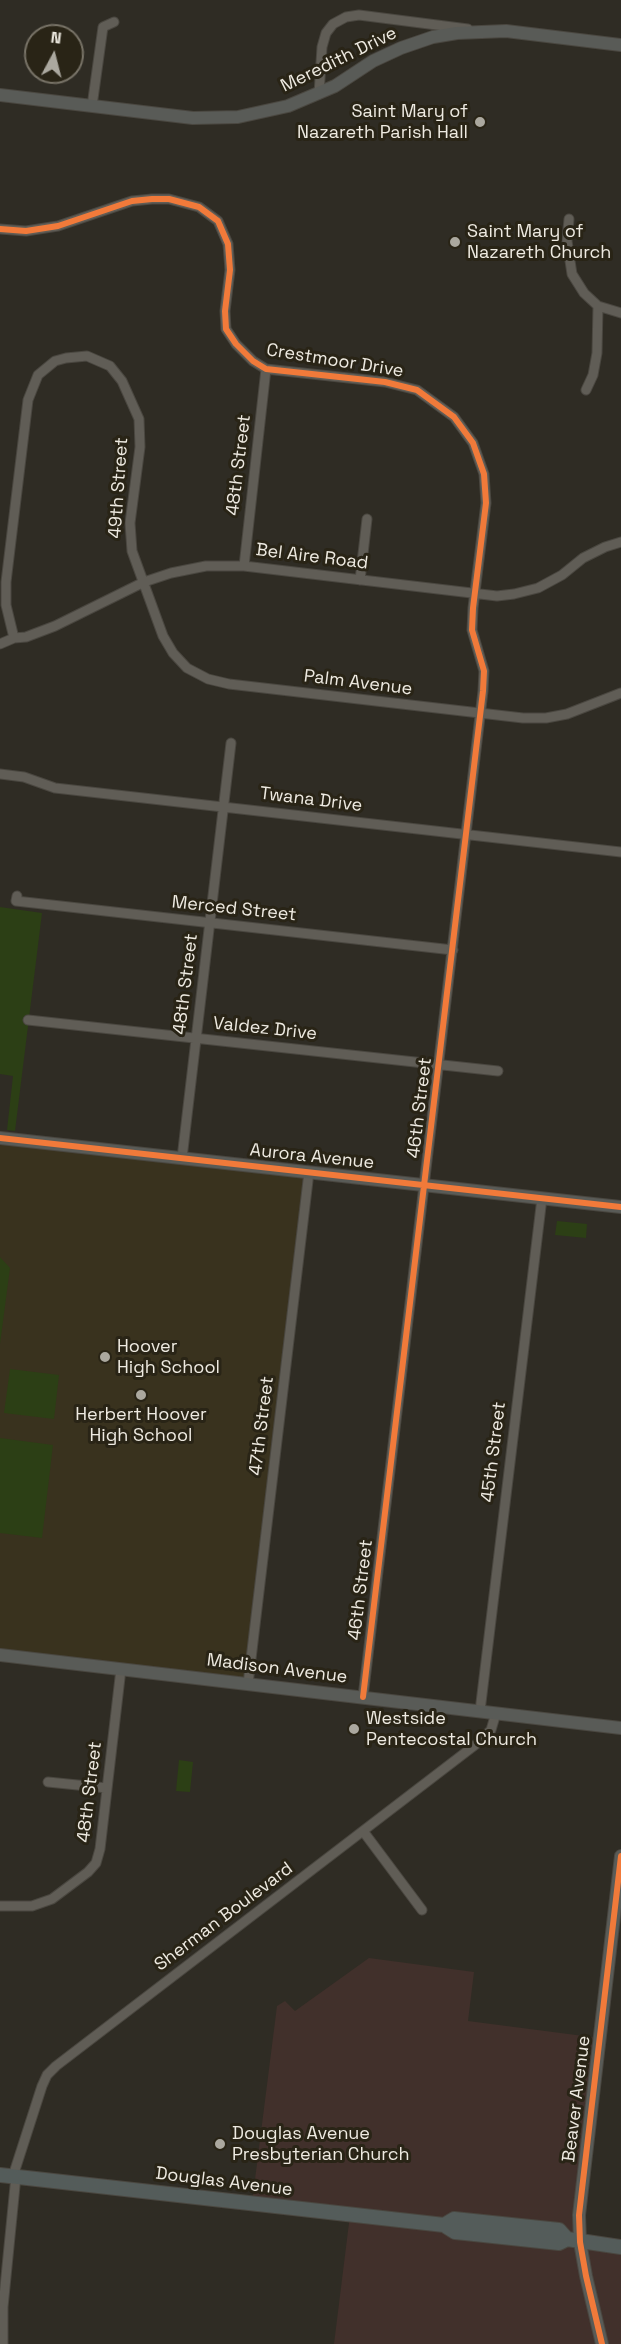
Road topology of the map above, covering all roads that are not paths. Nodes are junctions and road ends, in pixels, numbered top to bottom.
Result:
1 (114, 22) dead end
2 (479, 31) junction
3 (621, 45) edge
4 (319, 94) junction
5 (0, 95) edge
6 (92, 106) junction
7 (569, 219) dead end
8 (0, 228) edge
9 (598, 306) junction
10 (621, 313) edge
11 (266, 369) junction
12 (586, 390) dead end
13 (367, 519) dead end
14 (621, 542) edge
15 (244, 566) junction
16 (360, 580) junction
17 (144, 582) junction
18 (475, 593) junction
19 (14, 638) junction
20 (0, 644) edge
21 (621, 693) edge
22 (480, 714) junction
23 (231, 743) dead end
24 (0, 774) edge
25 (224, 806) junction
26 (467, 836) junction
27 (621, 852) edge
28 (17, 896) dead end
29 (210, 923) junction
30 (453, 950) junction
31 (28, 1020) dead end
32 (196, 1038) junction
33 (440, 1065) junction
34 (498, 1071) dead end
35 (0, 1138) edge
36 (182, 1158) junction
37 (309, 1172) junction
38 (426, 1185) junction
39 (542, 1198) junction
40 (621, 1207) edge
41 (0, 1655) edge
42 (121, 1669) junction
43 (248, 1684) junction
44 (363, 1697) junction
45 (480, 1711) junction
46 (496, 1713) junction
47 (621, 1728) edge
48 (48, 1782) dead end
49 (107, 1788) junction
50 (363, 1831) junction
51 (621, 1856) edge
52 (0, 1906) edge
53 (422, 1910) dead end
54 (10, 2176) edge
55 (574, 2241) junction
56 (621, 2247) edge
57 (3, 2344) edge
58 (603, 2344) edge

1 - 6 street
2 - 3 street, Meredith Drive
2 - 4 street, Meredith Drive
2 - 4 street
4 - 6 street, Meredith Drive
5 - 6 street, Meredith Drive
7 - 9 street
8 - 11 street, Crestmoor Drive
9 - 10 street
9 - 12 street
11 - 15 street, 48th Street
11 - 18 street, Crestmoor Drive
13 - 16 street
14 - 18 street, Bel Aire Road
15 - 16 street, Bel Aire Road
15 - 17 street, Bel Aire Road
16 - 18 street, Bel Aire Road
17 - 19 street, Bel Aire Road
17 - 19 street, 49th Street
17 - 22 street, Palm Avenue
18 - 22 street, 46th Street
19 - 20 street, Bel Aire Road
21 - 22 street, Palm Avenue
22 - 26 street, 46th Street
23 - 25 street, 48th Street
24 - 25 street, Twana Drive
25 - 26 street, Twana Drive
25 - 29 street, 48th Street
26 - 27 street, Twana Drive
26 - 30 street, 46th Street
28 - 29 street, Merced Street
29 - 30 street, Merced Street
29 - 32 street, 48th Street
30 - 33 street, 46th Street
31 - 32 street, Valdez Drive
32 - 33 street, Valdez Drive
32 - 36 street, 48th Street
33 - 34 street, Valdez Drive
33 - 38 street, 46th Street
35 - 36 street, Aurora Avenue
36 - 37 street, Aurora Avenue
37 - 38 street, Aurora Avenue
37 - 43 street, 47th Street
38 - 39 street, Aurora Avenue
38 - 44 street, 46th Street
39 - 40 street, Aurora Avenue
39 - 45 street, 45th Street
41 - 42 street, Madison Avenue
42 - 43 street, Madison Avenue
42 - 49 street, 48th Street
43 - 44 street, Madison Avenue
44 - 45 street, Madison Avenue
45 - 46 street, Madison Avenue
46 - 47 street, Madison Avenue
46 - 50 street, Sherman Boulevard
48 - 49 street
49 - 52 street, 48th Street
50 - 53 street
50 - 54 street, Sherman Boulevard
51 - 55 street, Beaver Avenue
54 - 55 main road, Douglas Avenue
54 - 57 street
55 - 56 main road, Douglas Avenue
55 - 58 street, Beaver Avenue

